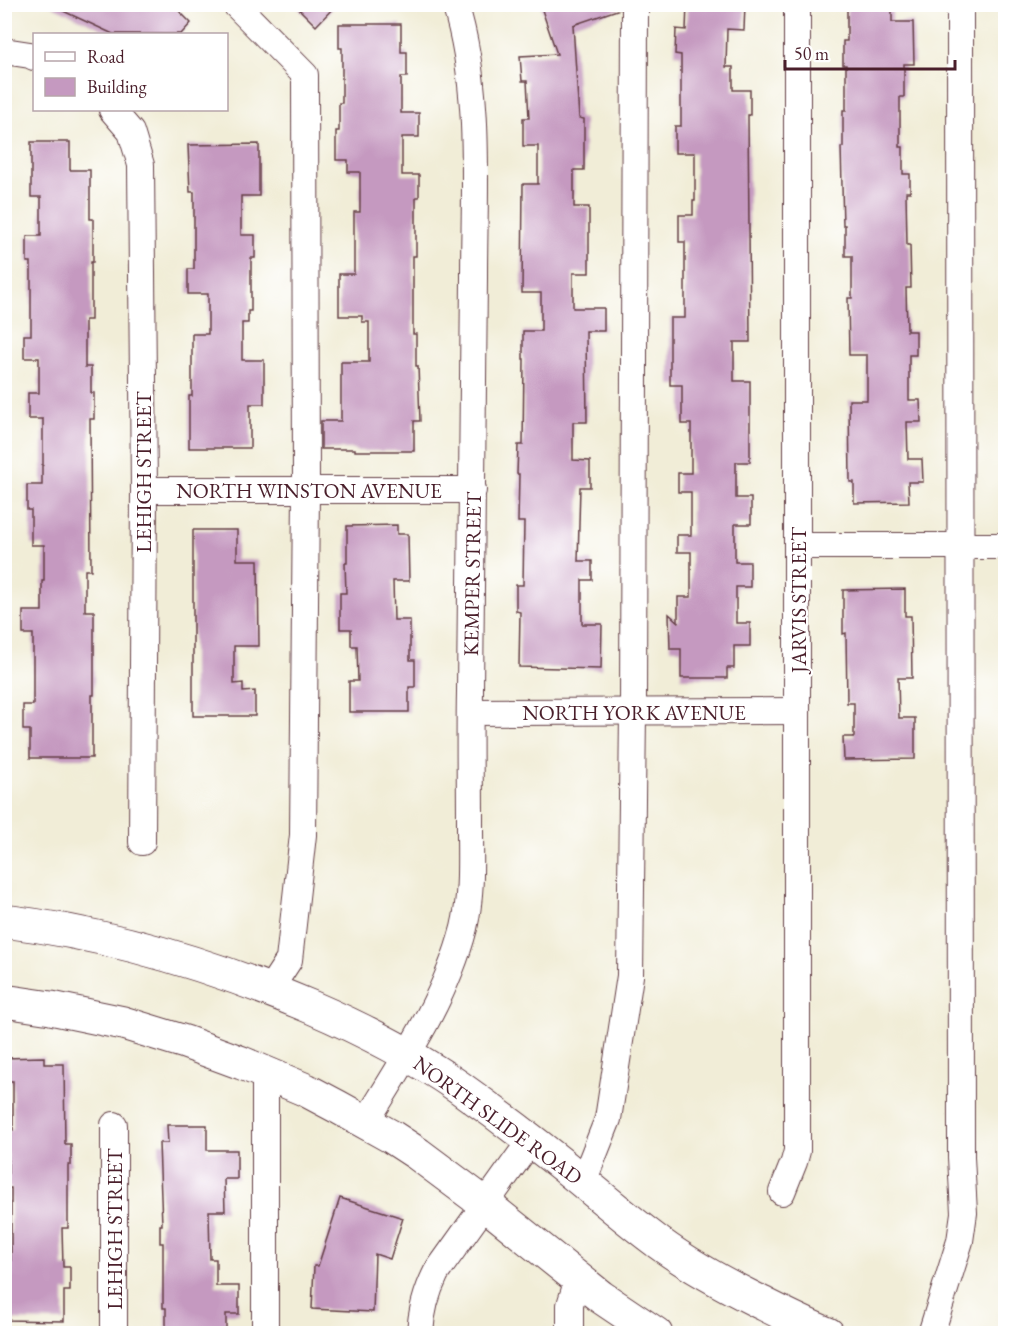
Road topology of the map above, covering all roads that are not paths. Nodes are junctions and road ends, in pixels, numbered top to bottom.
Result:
1 (235, 4) edge
2 (455, 4) edge
3 (635, 4) edge
4 (797, 4) edge
5 (960, 4) edge
6 (4, 51) edge
7 (33, 56) edge
8 (113, 111) edge
9 (144, 490) junction
10 (306, 490) junction
11 (473, 490) junction
12 (798, 546) junction
13 (960, 546) junction
14 (1005, 546) edge
15 (797, 711) junction
16 (470, 712) junction
17 (633, 712) junction
18 (142, 842) dead end
19 (4, 921) edge
20 (270, 989) junction
21 (4, 1000) edge
22 (408, 1054) junction
23 (265, 1073) junction
24 (366, 1122) junction
25 (114, 1125) dead end
26 (531, 1140) junction
27 (583, 1182) junction
28 (782, 1192) dead end
29 (485, 1204) junction
30 (578, 1279) junction
31 (809, 1330) edge
32 (114, 1334) edge
33 (265, 1334) edge
34 (420, 1334) edge
35 (570, 1334) edge
36 (656, 1334) edge
37 (931, 1334) edge

1 - 10 street
2 - 11 street, KEMPER STREET
3 - 17 street
4 - 12 street, JARVIS STREET
5 - 13 street
6 - 7 street
8 - 9 street, LEHIGH STREET
9 - 10 street, NORTH WINSTON AVENUE
9 - 18 street, LEHIGH STREET
10 - 11 street, NORTH WINSTON AVENUE
10 - 20 street
11 - 16 street, KEMPER STREET
12 - 13 street
12 - 15 street, JARVIS STREET
13 - 14 street
13 - 37 street
15 - 17 street, NORTH YORK AVENUE
15 - 28 street, JARVIS STREET
16 - 17 street, NORTH YORK AVENUE
16 - 22 street, KEMPER STREET
17 - 27 street
19 - 20 main road, NORTH SLIDE ROAD
20 - 22 main road, NORTH SLIDE ROAD
21 - 23 main road
22 - 24 street, KEMPER STREET
22 - 26 main road, NORTH SLIDE ROAD
23 - 24 main road
23 - 33 street
24 - 29 main road
25 - 32 street, LEHIGH STREET
26 - 27 main road, NORTH SLIDE ROAD
26 - 29 street
27 - 31 main road, NORTH SLIDE ROAD
29 - 30 main road
29 - 34 street
30 - 35 street
30 - 36 main road

